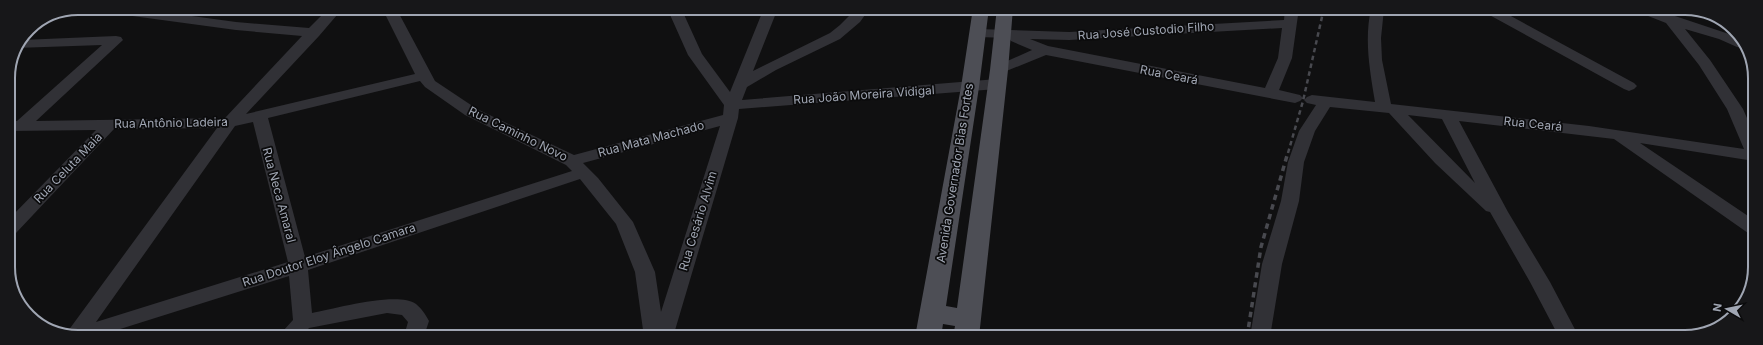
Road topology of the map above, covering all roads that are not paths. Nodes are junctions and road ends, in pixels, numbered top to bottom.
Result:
1 (155, 15) edge
2 (330, 15) edge
3 (393, 15) edge
4 (677, 15) edge
5 (768, 15) edge
6 (859, 15) edge
7 (978, 15) edge
8 (1005, 15) edge
9 (1291, 15) edge
10 (1376, 15) edge
11 (1500, 15) edge
12 (1658, 15) edge
13 (1671, 20) junction
14 (1289, 24) junction
15 (314, 33) junction
16 (978, 33) junction
17 (1006, 35) junction
18 (1736, 41) edge
19 (26, 44) edge
20 (1044, 50) junction
21 (424, 76) junction
22 (998, 77) junction
23 (740, 85) junction
24 (1630, 86) dead end
25 (970, 87) junction
26 (1270, 94) junction
27 (1295, 98) dead end
28 (1389, 108) junction
29 (731, 112) junction
30 (1448, 115) junction
31 (259, 116) junction
32 (229, 123) junction
33 (110, 124) junction
34 (15, 126) edge
35 (1618, 134) junction
36 (1748, 140) edge
37 (1748, 153) edge
38 (577, 167) junction
39 (1499, 212) junction
40 (16, 214) edge
41 (1748, 225) edge
42 (298, 266) junction
43 (930, 325) edge
44 (967, 327) edge
45 (296, 329) edge
46 (79, 330) edge
47 (94, 330) edge
48 (416, 330) edge
49 (653, 330) edge
50 (665, 330) edge
51 (1261, 330) edge
52 (1565, 330) edge

1 - 15 street
2 - 15 street
3 - 21 street, Rua Caminho Novo
4 - 29 street
5 - 23 street, Rua Cesário Alvim
6 - 23 street
7 - 16 main road, Avenida Governador Bias Fortes
8 - 17 main road
9 - 14 street
10 - 28 street
11 - 24 street
12 - 13 street
13 - 18 street
13 - 36 street
14 - 17 street, Rua José Custodio Filho
14 - 26 street
15 - 32 street
16 - 17 street, Rua Ceará
16 - 25 main road, Avenida Governador Bias Fortes
17 - 20 street, Rua Ceará
17 - 22 main road
19 - 34 street
20 - 22 street
20 - 26 street, Rua Ceará
21 - 31 street, Rua Antônio Ladeira
21 - 38 street, Rua Caminho Novo
22 - 25 street, Rua João Moreira Vidigal
22 - 44 main road
23 - 29 street, Rua Cesário Alvim
25 - 29 street, Rua João Moreira Vidigal
25 - 43 main road, Avenida Governador Bias Fortes
26 - 27 street, Rua Ceará
28 - 30 street, Rua Ceará
28 - 39 street
28 - 51 street, Rua Ceará
29 - 38 street, Rua Mata Machado
29 - 50 street, Rua Cesário Alvim
30 - 35 street, Rua Ceará
30 - 39 street
31 - 32 street, Rua Antônio Ladeira
31 - 42 street, Rua Neca Amaral
32 - 33 street, Rua Antônio Ladeira
32 - 46 street
33 - 34 street, Rua Antônio Ladeira
33 - 40 street, Rua Celuta Maia
35 - 37 street, Rua Ceará
35 - 41 street
38 - 42 street, Rua Doutor Eloy Ângelo Camara
38 - 49 street, Rua Caminho Novo
39 - 52 street
42 - 45 street, Rua Neca Amaral
42 - 47 street, Rua Doutor Eloy Ângelo Camara
43 - 44 main road
45 - 48 street

